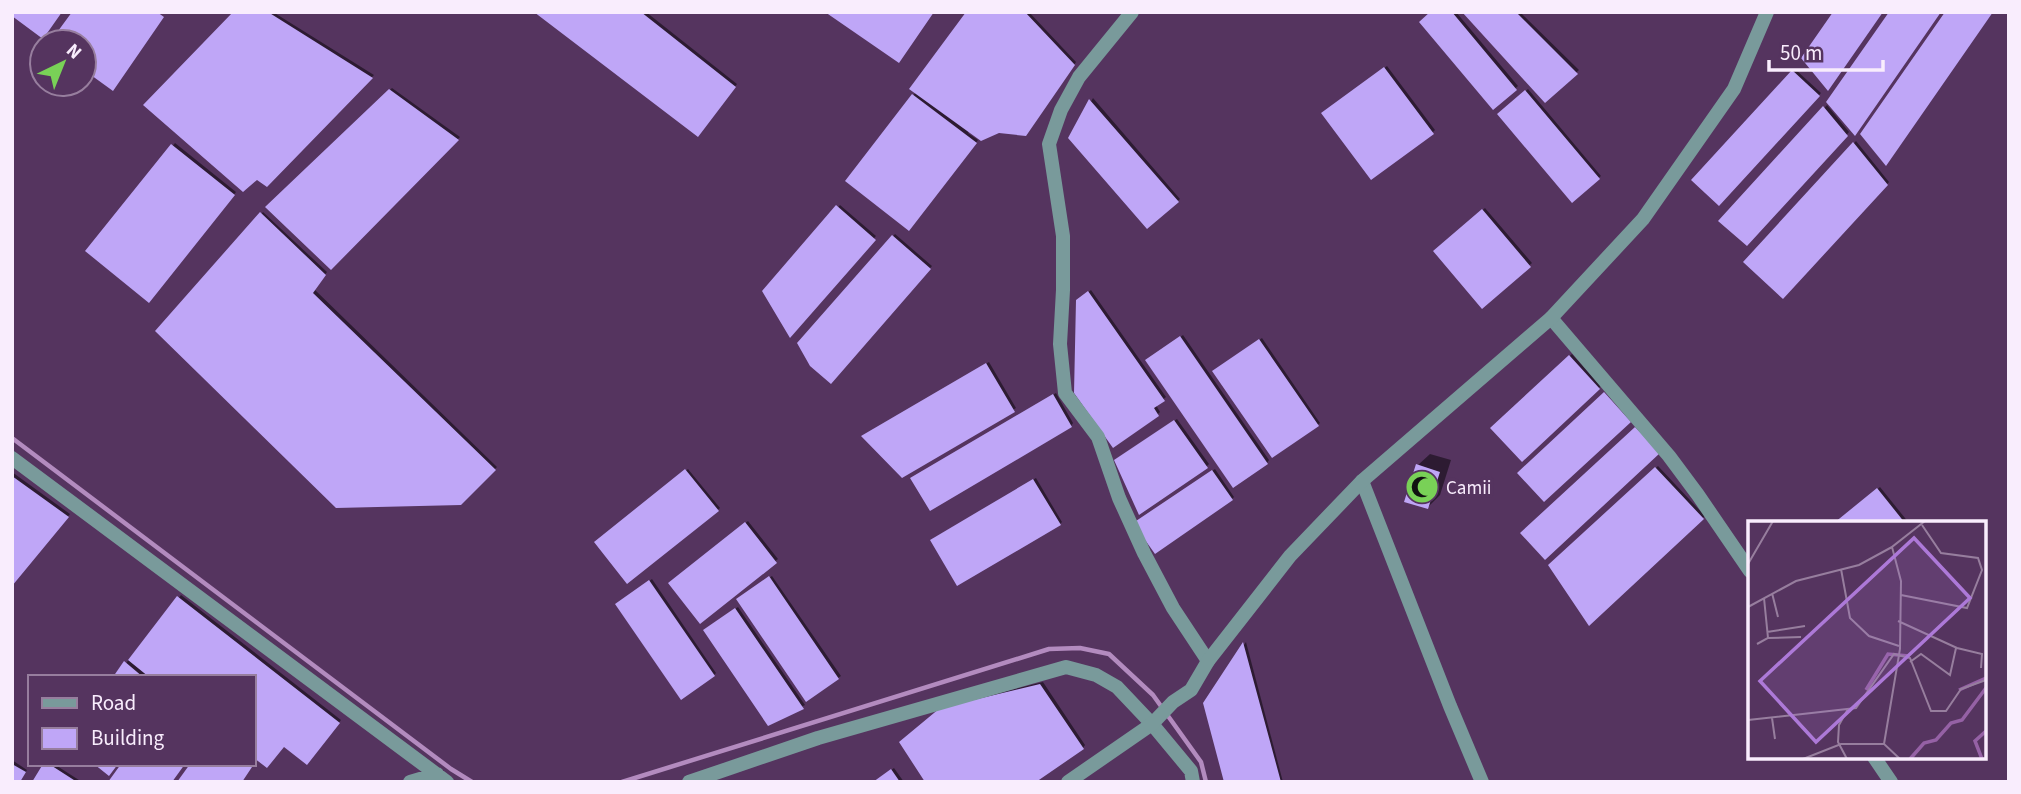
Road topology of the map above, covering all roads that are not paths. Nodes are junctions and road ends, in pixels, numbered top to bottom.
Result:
1 (1132, 12) edge
2 (1768, 12) edge
3 (1551, 318) junction
4 (12, 458) edge
5 (1362, 481) junction
6 (1748, 568) edge
7 (1208, 661) junction
8 (1155, 721) junction
9 (1875, 759) edge
10 (442, 778) edge
11 (410, 782) edge
12 (689, 782) edge
13 (1068, 782) edge
14 (1194, 782) edge
15 (1482, 782) edge
16 (1891, 782) edge

1 - 7 street
2 - 3 street
3 - 5 street
3 - 6 street
4 - 10 street
5 - 7 street
5 - 15 street
7 - 8 street
8 - 12 street
8 - 13 street
8 - 14 street
9 - 16 street
10 - 11 street

